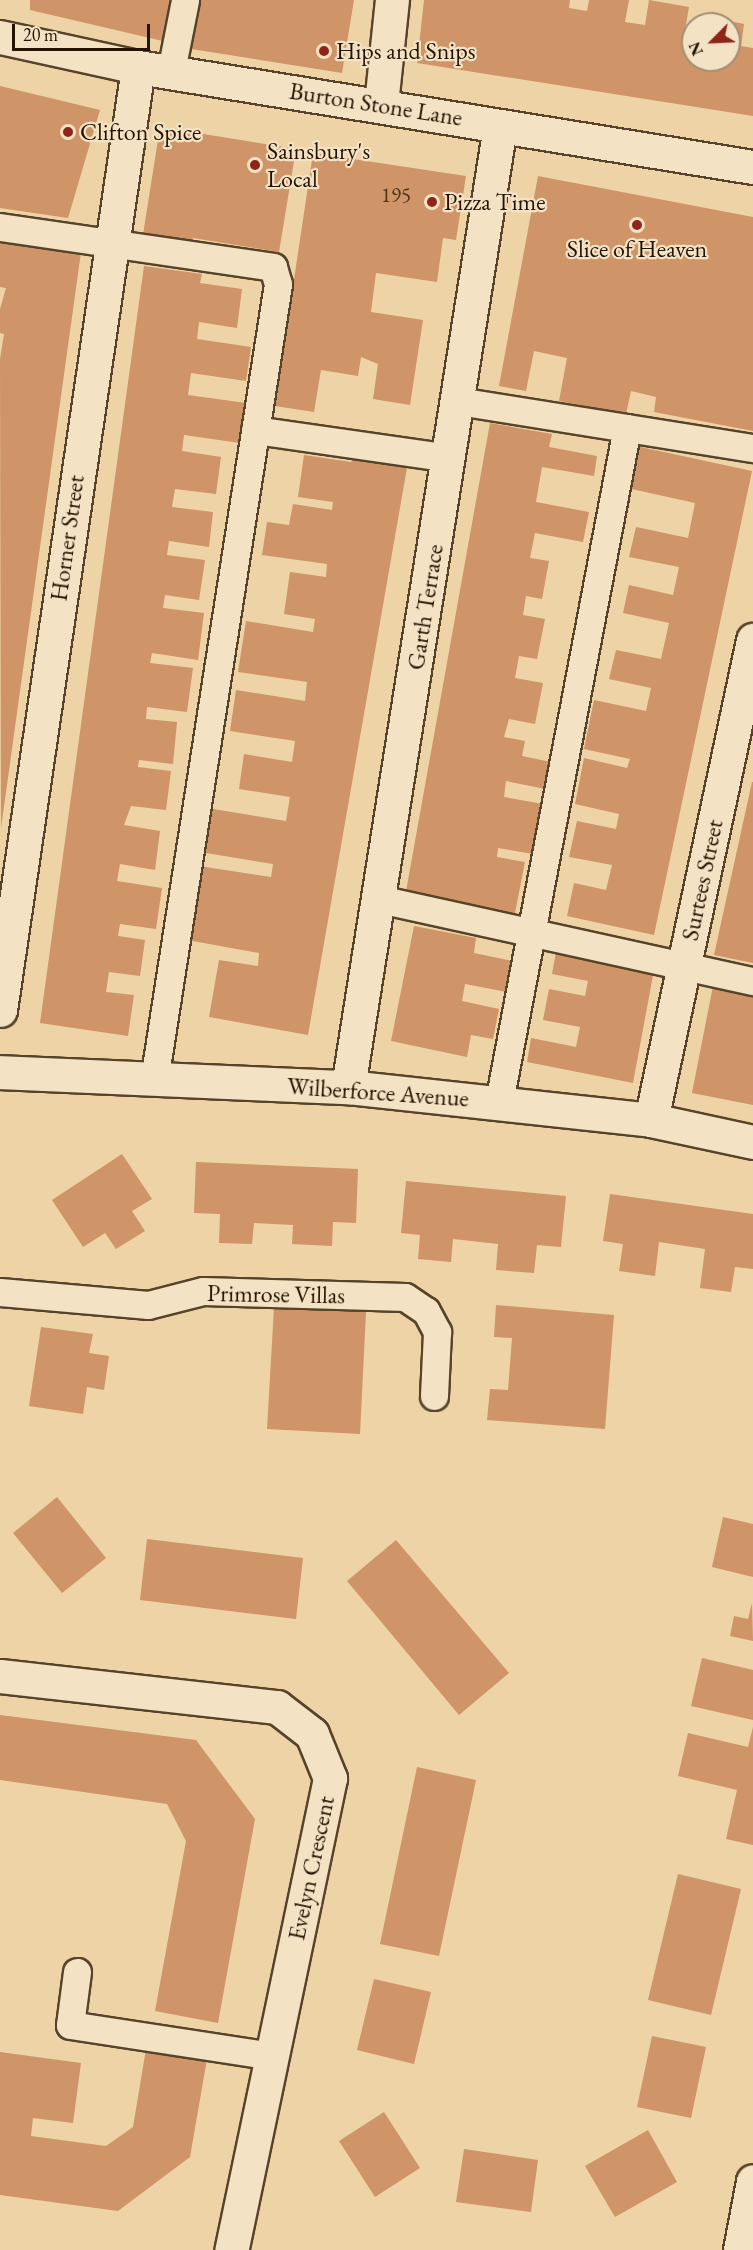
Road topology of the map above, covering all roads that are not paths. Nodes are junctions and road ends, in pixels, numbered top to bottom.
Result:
1 (186, 0) edge
2 (392, 0) edge
3 (0, 37) edge
4 (138, 67) junction
5 (171, 71) junction
6 (381, 104) junction
7 (500, 126) junction
8 (753, 167) edge
9 (0, 228) edge
10 (108, 246) junction
11 (458, 401) junction
12 (627, 428) junction
13 (255, 430) junction
14 (753, 448) edge
15 (449, 458) junction
16 (753, 640) edge
17 (379, 899) junction
18 (532, 934) junction
19 (683, 967) junction
20 (753, 981) edge
21 (0, 1010) edge
22 (0, 1072) edge
23 (154, 1080) junction
24 (348, 1087) junction
25 (499, 1102) junction
26 (651, 1120) junction
27 (753, 1142) edge
28 (0, 1292) edge
29 (434, 1396) dead end
30 (0, 1676) edge
31 (77, 1972) dead end
32 (273, 2056) junction
33 (753, 2181) edge
34 (231, 2250) edge
35 (740, 2250) edge

1 - 5 lane
2 - 6 street
3 - 4 street, Burton Stone Lane
4 - 5 street, Burton Stone Lane
4 - 10 street, Horner Street
5 - 6 street, Burton Stone Lane
6 - 7 street, Burton Stone Lane
7 - 8 street, Burton Stone Lane
7 - 11 street, Garth Terrace
9 - 10 lane
10 - 13 lane
10 - 21 street, Horner Street
11 - 12 lane
11 - 15 street, Garth Terrace
12 - 14 lane
12 - 18 lane
13 - 15 lane
13 - 23 lane
15 - 17 street, Garth Terrace
16 - 19 street, Surtees Street
17 - 18 lane
17 - 24 street, Garth Terrace
18 - 19 lane
18 - 25 lane
19 - 20 lane
19 - 26 street, Surtees Street
22 - 23 street, Wilberforce Avenue
23 - 24 street, Wilberforce Avenue
24 - 25 street, Wilberforce Avenue
25 - 26 street, Wilberforce Avenue
26 - 27 street, Wilberforce Avenue
28 - 29 lane, Primrose Villas
30 - 32 street, Evelyn Crescent
31 - 32 lane
32 - 34 street, Evelyn Crescent
33 - 35 street

